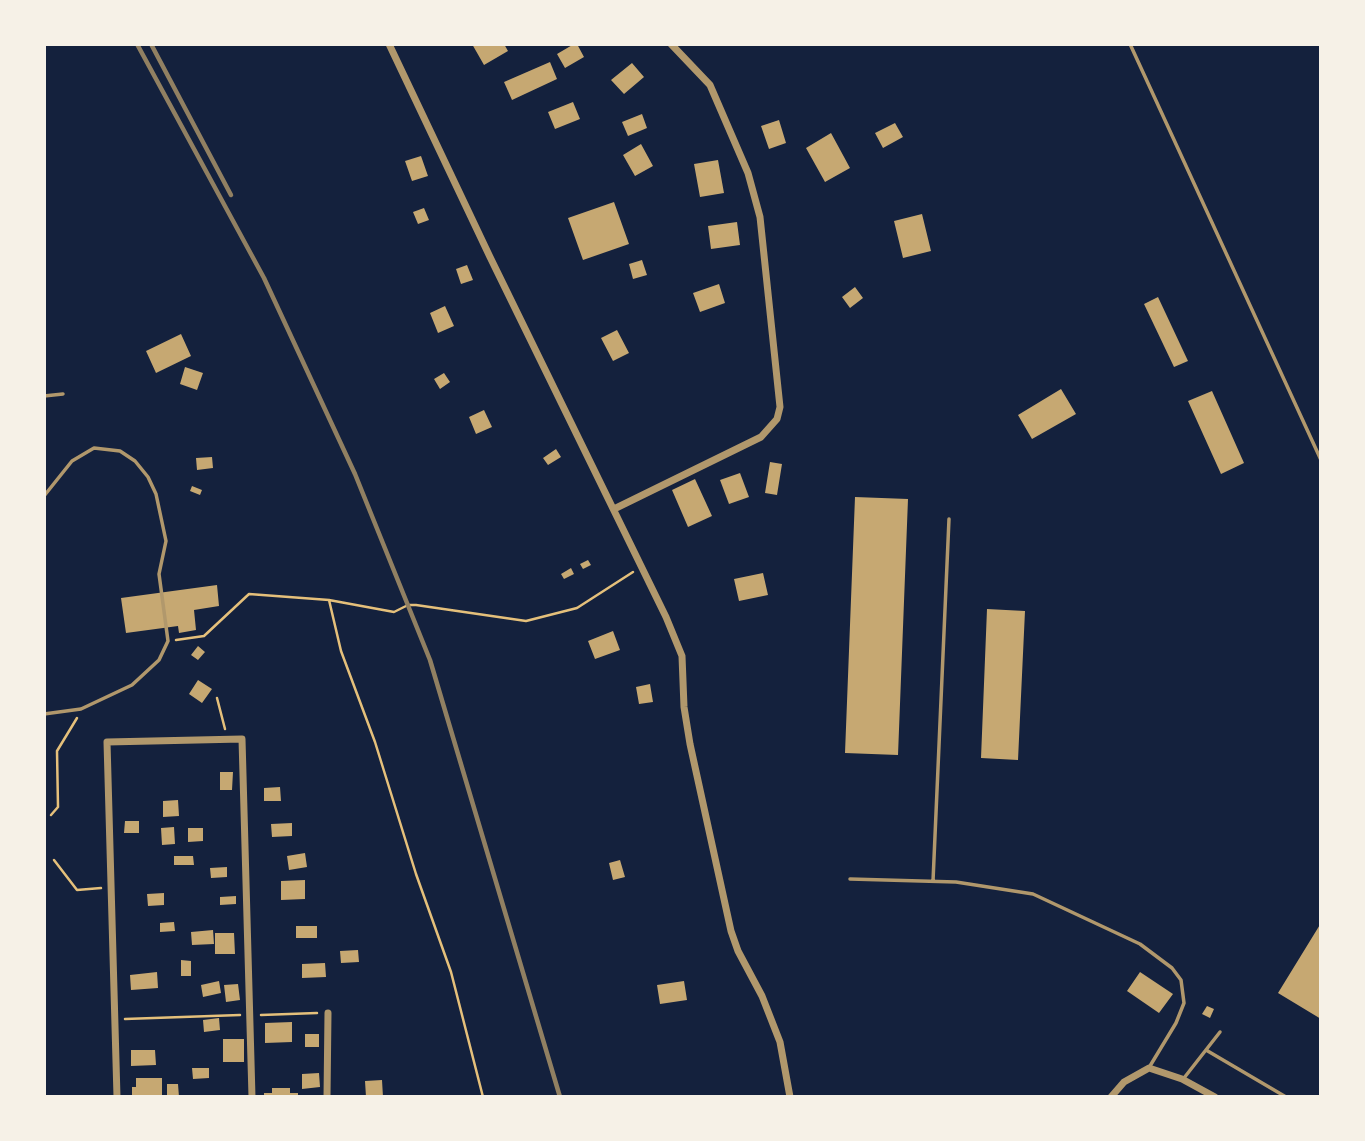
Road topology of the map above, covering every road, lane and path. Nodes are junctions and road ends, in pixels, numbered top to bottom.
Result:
1 (389, 44) edge
2 (671, 44) edge
3 (1130, 44) edge
4 (63, 394) dead end
5 (44, 396) edge
6 (1321, 460) edge
7 (44, 496) edge
8 (614, 509) junction
9 (949, 519) dead end
10 (642, 566) junction
11 (329, 600) junction
12 (168, 641) junction
13 (217, 698) dead end
14 (81, 709) junction
15 (44, 714) edge
16 (228, 739) junction
17 (51, 816) dead end
18 (54, 860) dead end
19 (850, 879) dead end
20 (933, 881) junction
21 (111, 888) junction
22 (328, 1013) joint
23 (251, 1015) junction
24 (115, 1019) junction
25 (1220, 1032) dead end
26 (1206, 1050) junction
27 (1149, 1068) junction
28 (1182, 1079) junction
29 (117, 1097) edge
30 (252, 1097) edge
31 (327, 1097) edge
32 (483, 1097) edge
33 (790, 1097) edge
34 (1111, 1097) edge
35 (1215, 1097) edge
36 (1286, 1097) edge

1 - 8 street
2 - 8 street
3 - 6 lane
4 - 5 lane
7 - 12 lane
8 - 10 street
9 - 20 lane
10 - 11 path
10 - 33 street
11 - 12 path
11 - 32 path
12 - 14 lane
13 - 16 path
14 - 15 lane
14 - 17 path
16 - 21 street
16 - 23 street
18 - 21 path
19 - 20 lane
20 - 27 lane
21 - 24 street
22 - 23 path
22 - 31 street
23 - 24 path
23 - 30 street
24 - 29 street
25 - 26 lane
26 - 28 lane
26 - 36 lane
27 - 28 street
27 - 34 street
28 - 35 street

